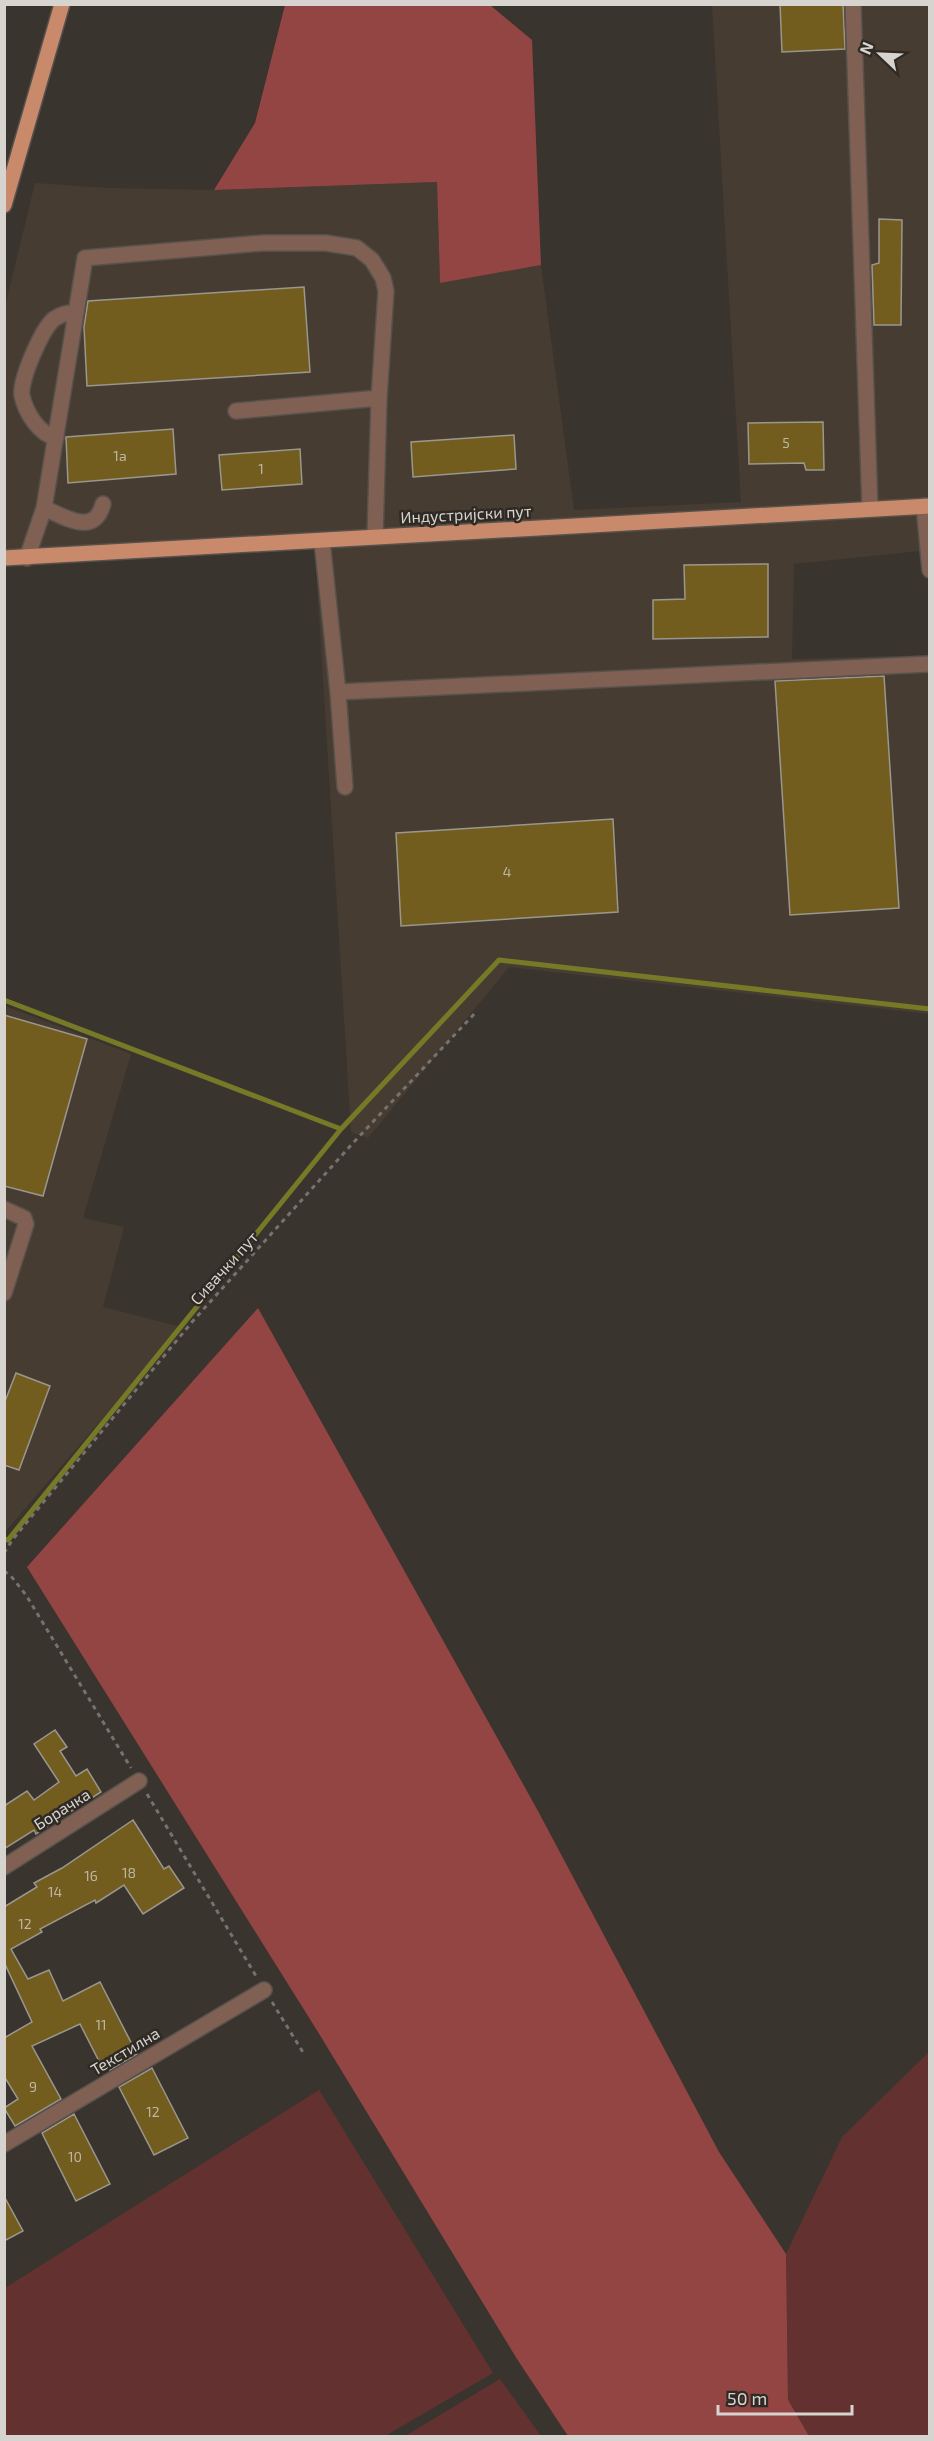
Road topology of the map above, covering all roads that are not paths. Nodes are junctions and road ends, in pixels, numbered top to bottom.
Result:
1 (62, 4) edge
2 (853, 4) edge
3 (4, 205) edge
4 (76, 313) junction
5 (379, 398) junction
6 (236, 411) dead end
7 (56, 438) junction
8 (103, 504) dead end
9 (927, 506) edge
10 (44, 508) junction
11 (870, 509) junction
12 (375, 537) junction
13 (322, 541) junction
14 (4, 549) edge
15 (4, 558) edge
16 (27, 558) junction
17 (930, 570) edge
18 (930, 664) edge
19 (338, 692) junction
20 (345, 787) dead end
21 (4, 1209) edge
22 (4, 1293) edge
23 (140, 1781) road end
24 (4, 1867) edge
25 (264, 1990) road end
26 (4, 2144) edge

1 - 3 main road
2 - 11 street
4 - 5 street
4 - 7 street
4 - 7 street
5 - 6 street
5 - 12 street
7 - 10 street
8 - 10 street
9 - 11 main road, Индустријски пут
9 - 17 street
10 - 16 street
11 - 12 main road, Индустријски пут
12 - 13 main road, Индустријски пут
13 - 16 main road, Индустријски пут
13 - 19 street
14 - 16 main road
15 - 16 main road, Индустријски пут
18 - 19 street
19 - 20 street
21 - 22 street
23 - 24 street, Борачка
25 - 26 street, Текстилна

